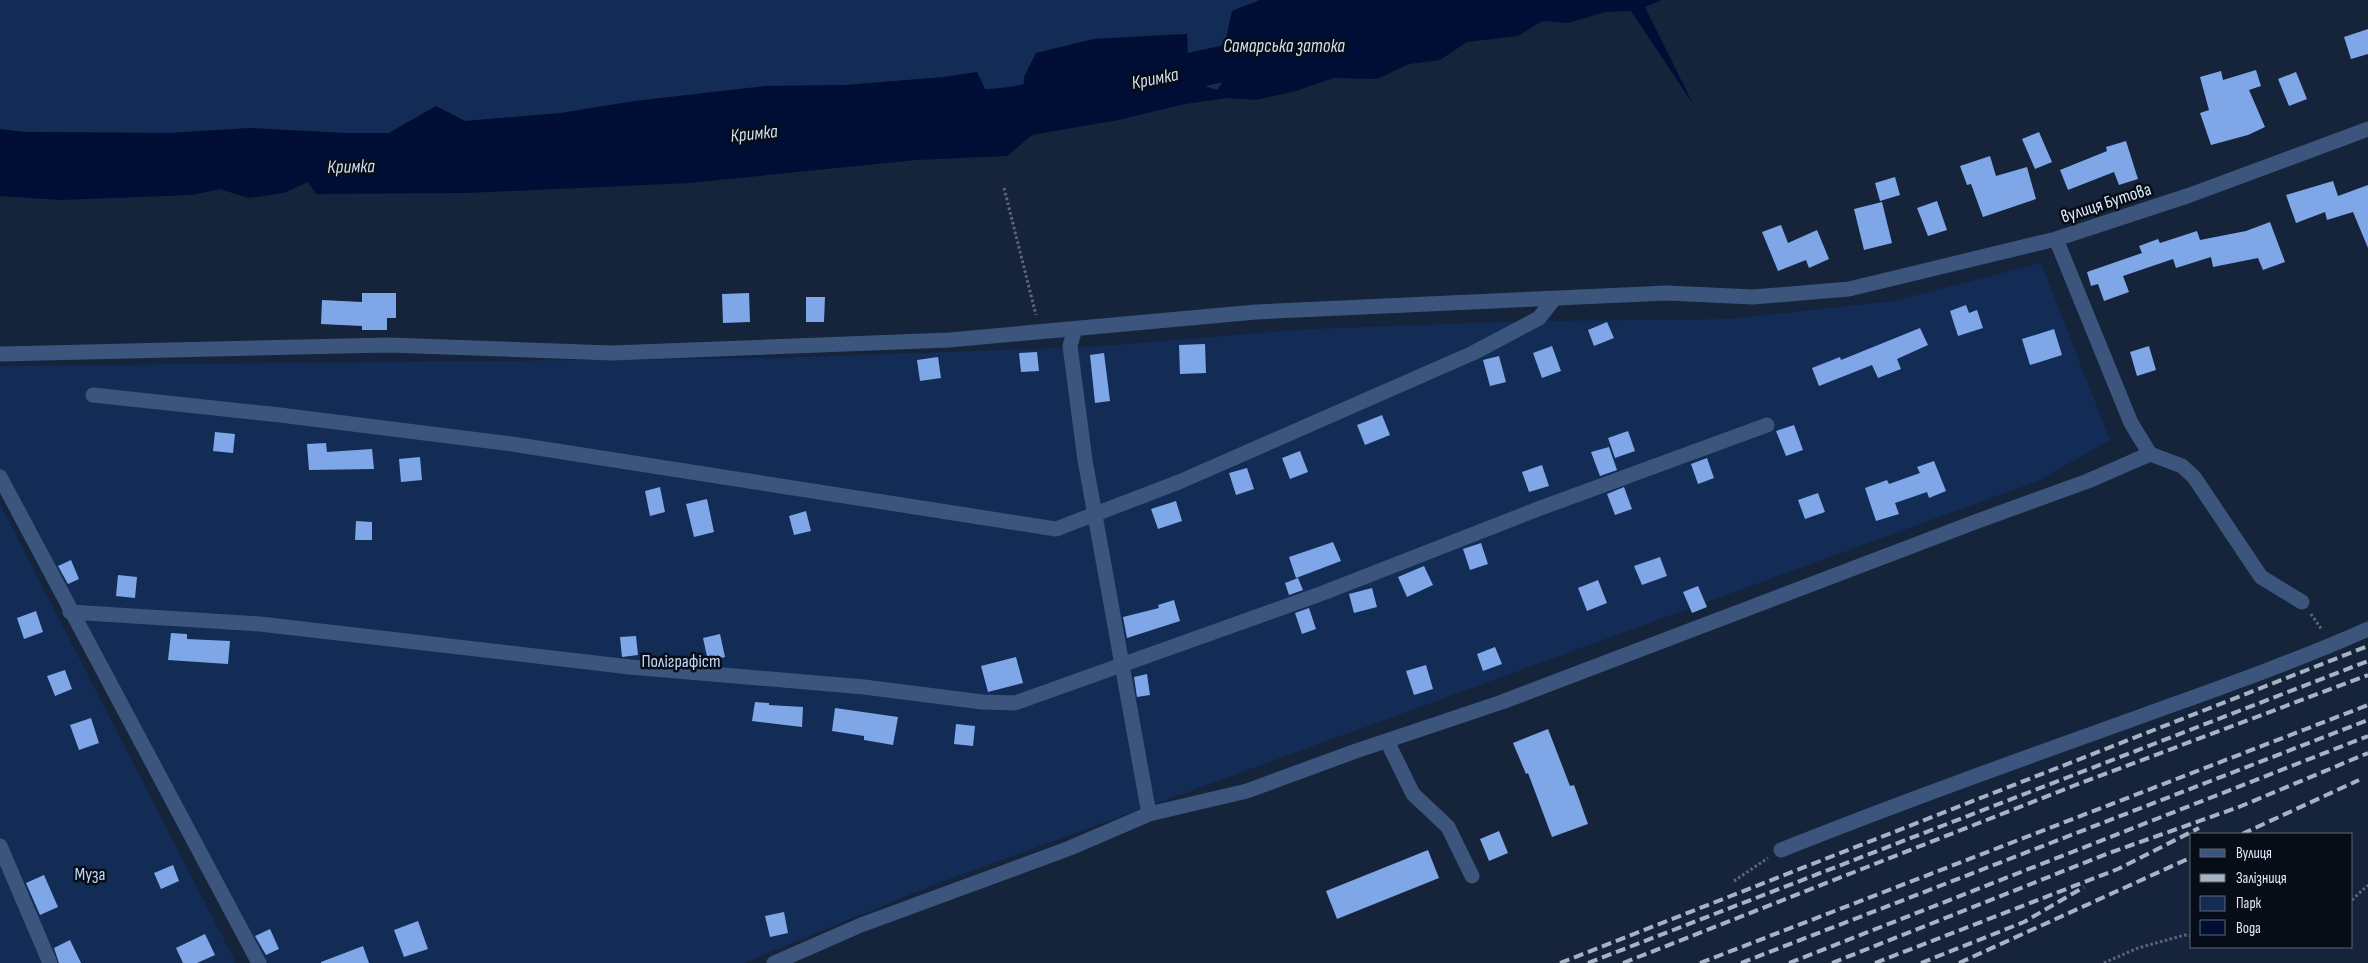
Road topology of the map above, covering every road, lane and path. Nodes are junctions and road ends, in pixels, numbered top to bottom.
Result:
1 (2368, 129) edge
2 (1004, 188) dead end
3 (2056, 239) junction
4 (1554, 299) junction
5 (1075, 329) junction
6 (1041, 332) junction
7 (0, 354) edge
8 (93, 395) dead end
9 (1766, 425) dead end
10 (2150, 454) junction
11 (0, 477) edge
12 (1095, 514) junction
13 (2302, 602) joint
14 (70, 612) junction
15 (2368, 629) edge
16 (2333, 645) junction
17 (1122, 666) junction
18 (1387, 741) junction
19 (1149, 814) junction
20 (0, 846) edge
21 (1781, 850) joint
22 (1472, 876) dead end
23 (1734, 881) dead end
24 (2368, 885) edge
25 (2353, 899) edge
26 (2190, 936) edge
27 (50, 963) edge
28 (259, 963) edge
29 (774, 963) edge
30 (2104, 963) edge

1 - 3 street, вулиця Бутова
2 - 6 path
3 - 4 street, вулиця Бутова
3 - 10 street
4 - 5 street, вулиця Бутова
4 - 12 street
5 - 6 street, вулиця Бутова
5 - 12 street
6 - 7 street, вулиця Бутова
8 - 12 street
9 - 17 street
10 - 13 street
10 - 18 street
11 - 14 street
12 - 17 street
13 - 16 path
14 - 17 street
14 - 28 street
15 - 16 street
16 - 21 street
17 - 19 street
18 - 19 street
18 - 22 street
19 - 29 street
20 - 27 street
21 - 23 path
24 - 25 path
26 - 30 path

